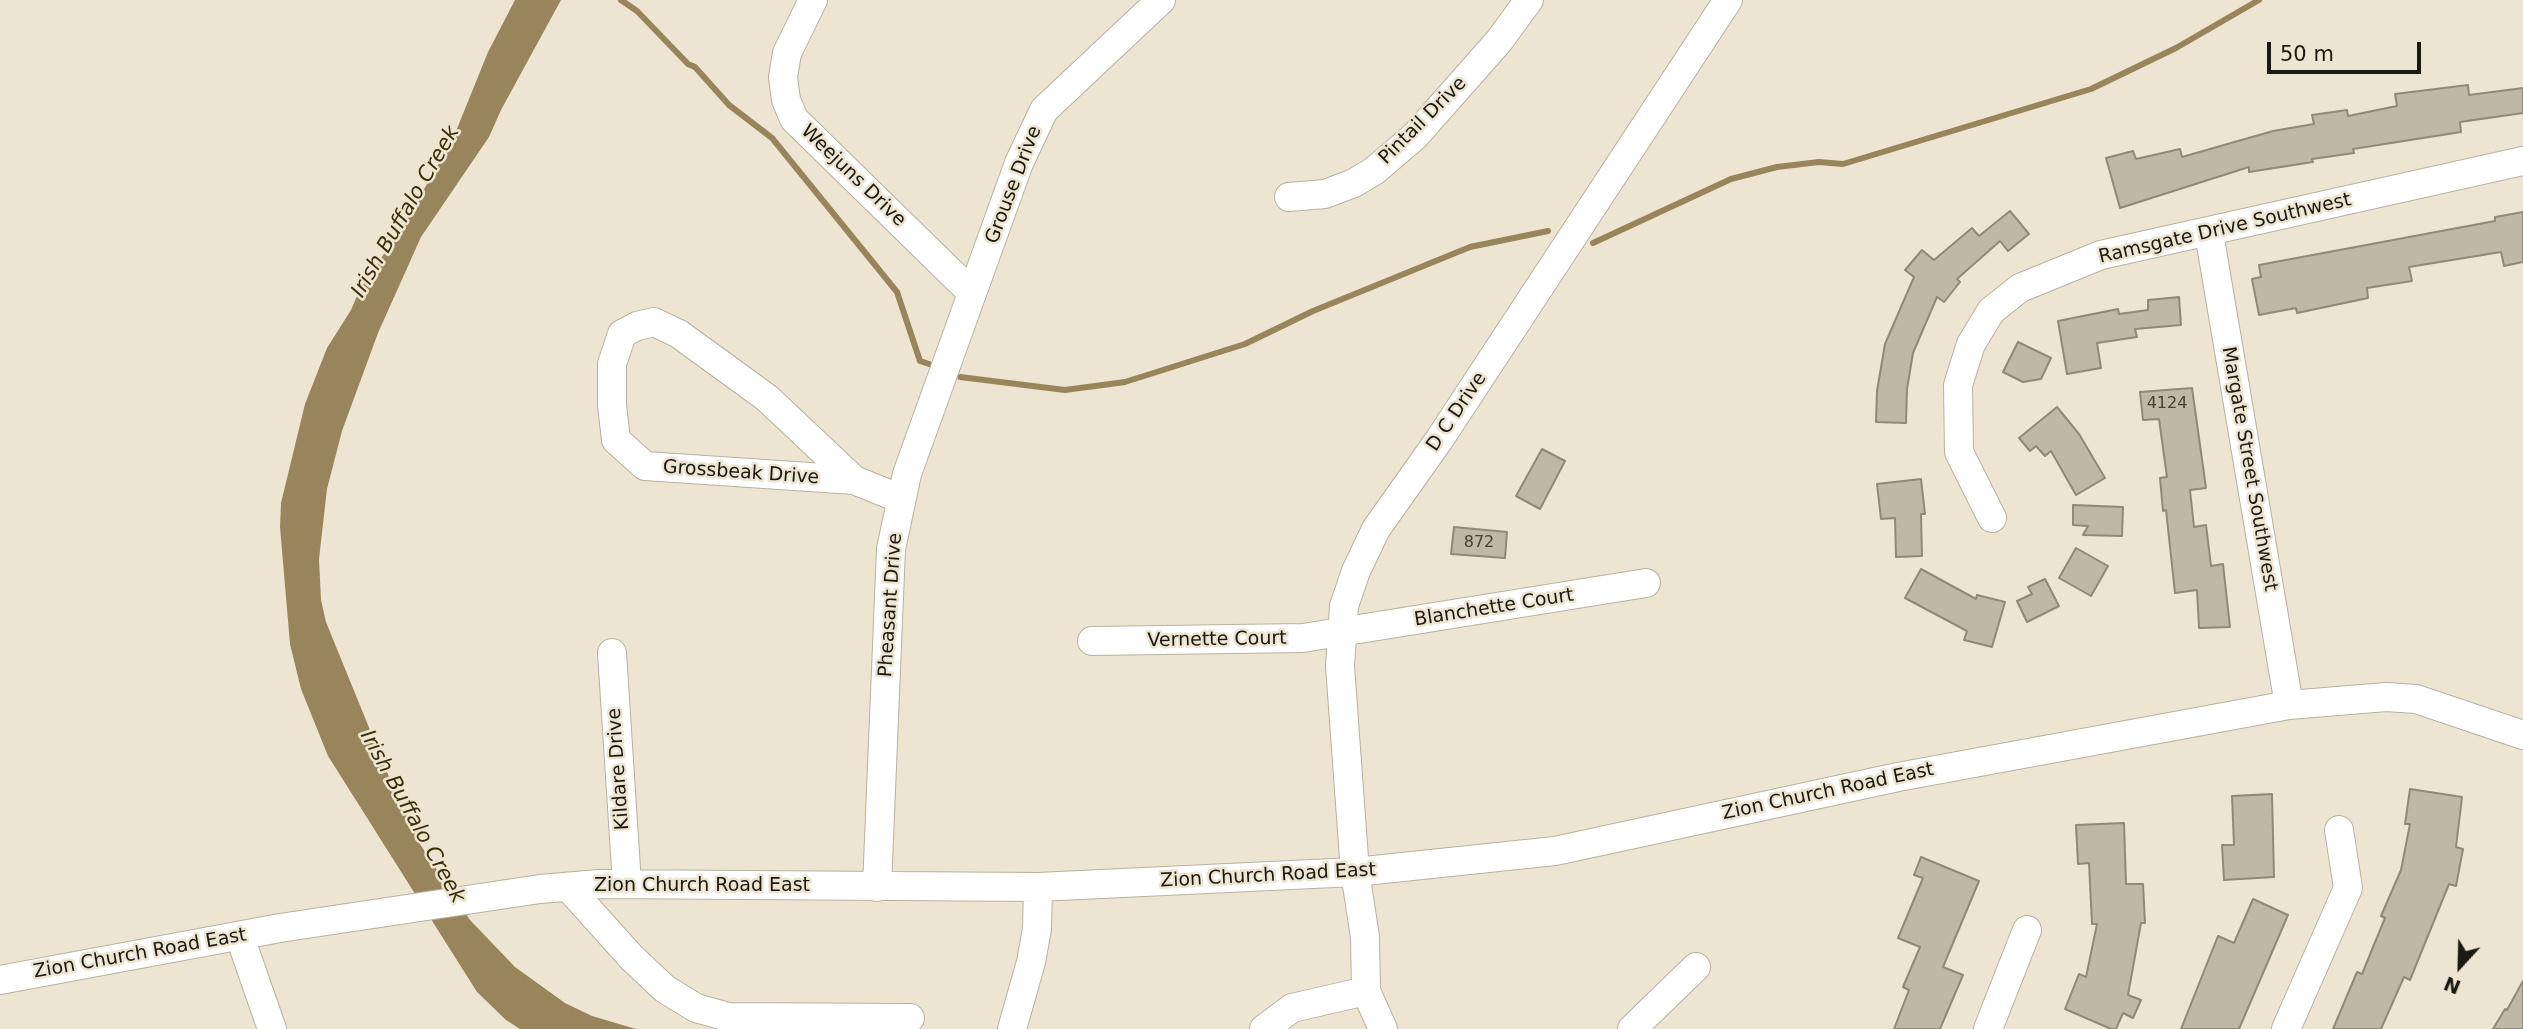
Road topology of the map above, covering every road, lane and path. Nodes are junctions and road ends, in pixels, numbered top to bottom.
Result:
1 (813, 0) edge
2 (1161, 0) edge
3 (1529, 0) edge
4 (1728, 0) edge
5 (2523, 161) edge
6 (1289, 197) dead end
7 (2209, 233) junction
8 (972, 293) junction
9 (854, 480) junction
10 (901, 499) junction
11 (1992, 518) dead end
12 (1646, 583) dead end
13 (1341, 633) junction
14 (1092, 641) dead end
15 (612, 653) dead end
16 (2290, 705) junction
17 (2523, 735) edge
18 (2340, 830) dead end
19 (1356, 872) junction
20 (627, 884) junction
21 (877, 887) junction
22 (1038, 887) junction
23 (569, 888) junction
24 (2027, 930) dead end
25 (240, 937) junction
26 (1696, 967) dead end
27 (0, 980) edge
28 (1366, 991) junction
29 (910, 1018) dead end
30 (718, 1021) edge
31 (1994, 1027) edge
32 (272, 1029) edge
33 (1012, 1029) edge
34 (1264, 1029) edge
35 (1383, 1029) edge
36 (1632, 1029) edge
37 (2286, 1029) edge

1 - 8 street, Weejuns Drive
2 - 8 street, Grouse Drive
3 - 6 street, Pintail Drive
4 - 13 street, D C Drive
5 - 7 street, Ramsgate Drive Southwest
7 - 11 street, Ramsgate Drive Southwest
7 - 16 street, Margate Street Southwest
8 - 10 street, Pheasant Drive
9 - 9 street, Grossbeak Drive
9 - 10 street, Grossbeak Drive
10 - 21 street, Pheasant Drive
12 - 13 street, Blanchette Court
13 - 14 street, Vernette Court
13 - 19 street, D C Drive
15 - 20 street, Kildare Drive
16 - 17 street, Zion Church Road East
16 - 19 street, Zion Church Road East
18 - 37 street
19 - 22 street, Zion Church Road East
19 - 28 street, D C Drive
20 - 21 street, Zion Church Road East
20 - 23 street, Zion Church Road East
21 - 22 street, Zion Church Road East
22 - 33 street
23 - 25 street, Zion Church Road East
23 - 30 street
24 - 31 street
25 - 27 street, Zion Church Road East
25 - 32 street
26 - 36 street
28 - 34 street
28 - 35 street
29 - 30 street

